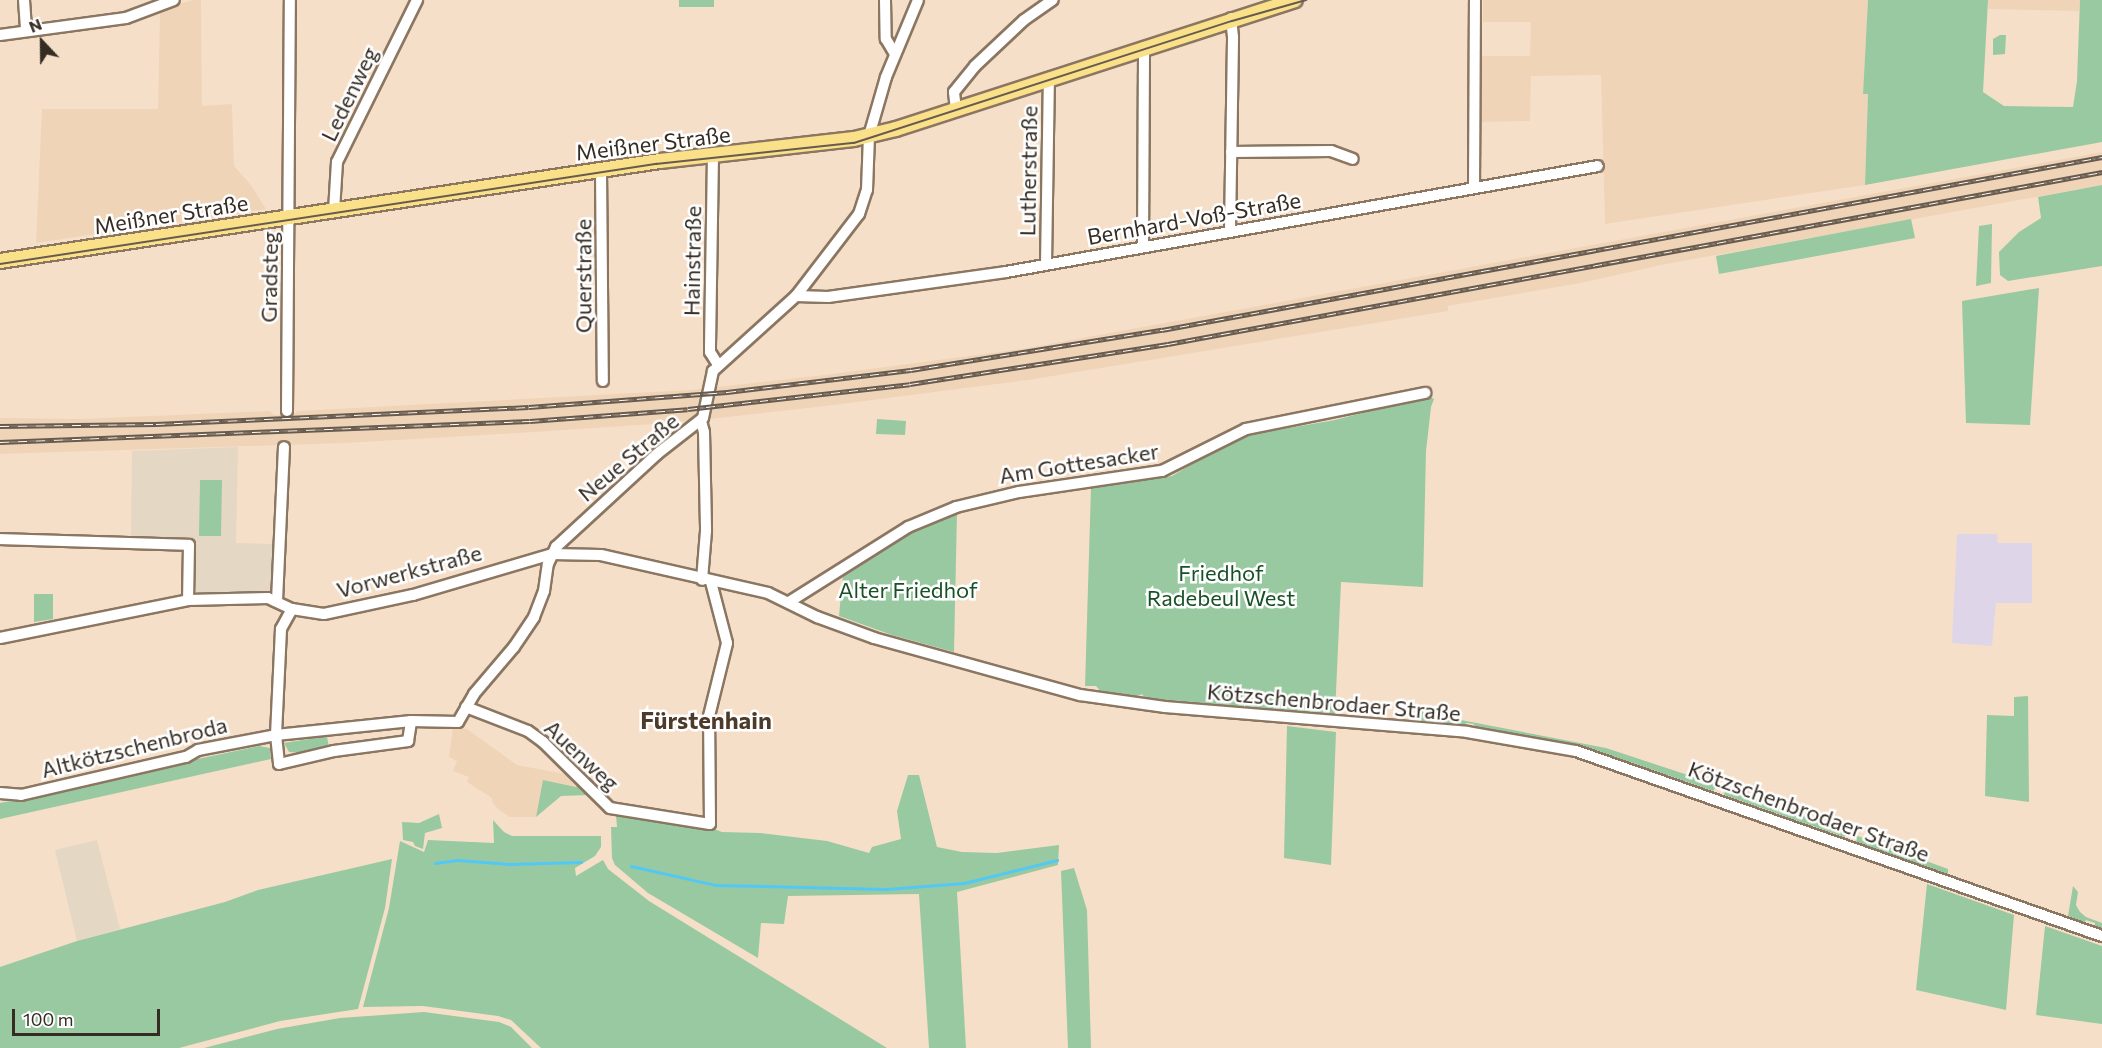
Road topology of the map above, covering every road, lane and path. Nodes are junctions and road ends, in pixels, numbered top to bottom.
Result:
1 (24, 0) edge
2 (174, 0) edge
3 (290, 0) edge
4 (417, 0) edge
5 (885, 0) edge
6 (918, 0) edge
7 (1053, 0) edge
8 (1295, 0) edge
9 (1475, 0) edge
10 (161, 2) edge
11 (1231, 18) junction
12 (26, 32) junction
13 (0, 35) edge
14 (1144, 47) junction
15 (895, 54) junction
16 (1049, 78) junction
17 (956, 109) junction
18 (869, 136) junction
19 (1231, 152) junction
20 (713, 155) junction
21 (1353, 159) dead end
22 (1598, 166) dead end
23 (602, 170) junction
24 (1474, 187) junction
25 (334, 211) junction
26 (290, 218) junction
27 (1230, 231) junction
28 (1143, 247) junction
29 (0, 261) edge
30 (1046, 264) junction
31 (796, 296) junction
32 (718, 365) junction
33 (603, 381) dead end
34 (1425, 393) dead end
35 (287, 411) dead end
36 (700, 421) junction
37 (284, 447) dead end
38 (0, 539) edge
39 (552, 554) junction
40 (707, 581) junction
41 (188, 600) junction
42 (277, 601) junction
43 (789, 602) junction
44 (292, 609) junction
45 (0, 638) edge
46 (466, 707) junction
47 (411, 721) junction
48 (458, 722) joint
49 (276, 735) junction
50 (0, 793) edge
51 (2102, 936) edge

1 - 12 street
2 - 10 street
3 - 26 street, Gradsteg
4 - 25 street, Ledenweg
5 - 15 street
6 - 15 street, Neue Straße
7 - 17 street
8 - 11 main road, Meißner Straße
9 - 24 street
10 - 12 street
11 - 14 main road, Meißner Straße
11 - 19 street
12 - 13 street
14 - 16 main road, Meißner Straße
14 - 28 street
15 - 18 street, Neue Straße
16 - 17 main road, Meißner Straße
16 - 30 street, Lutherstraße
17 - 18 main road, Meißner Straße
18 - 20 main road, Meißner Straße
18 - 31 street, Neue Straße
19 - 21 street
19 - 27 street
20 - 23 main road, Meißner Straße
20 - 32 street, Hainstraße
22 - 24 street, Bernhard-Voß-Straße
23 - 25 main road, Meißner Straße
23 - 33 street, Querstraße
24 - 27 street, Bernhard-Voß-Straße
25 - 26 main road, Meißner Straße
26 - 29 main road, Meißner Straße
26 - 35 street, Gradsteg
27 - 28 street, Bernhard-Voß-Straße
28 - 30 street, Bernhard-Voß-Straße
30 - 31 street, Bernhard-Voß-Straße
31 - 32 street, Neue Straße
32 - 36 street, Neue Straße
34 - 43 street, Am Gottesacker
36 - 39 street, Neue Straße
36 - 40 street
37 - 42 street
38 - 41 street
39 - 40 street, Kötzschenbrodaer Straße
39 - 44 street, Vorwerkstraße
39 - 46 street, Neue Straße
40 - 43 street, Kötzschenbrodaer Straße
40 - 46 street, Auenweg
41 - 42 street
41 - 45 street
42 - 44 street, Vorwerkstraße
43 - 51 street, Kötzschenbrodaer Straße
44 - 49 street
46 - 48 street, Neue Straße
47 - 48 street, Altkötzschenbroda
47 - 49 street, Altkötzschenbroda
47 - 49 street
49 - 50 street, Altkötzschenbroda

